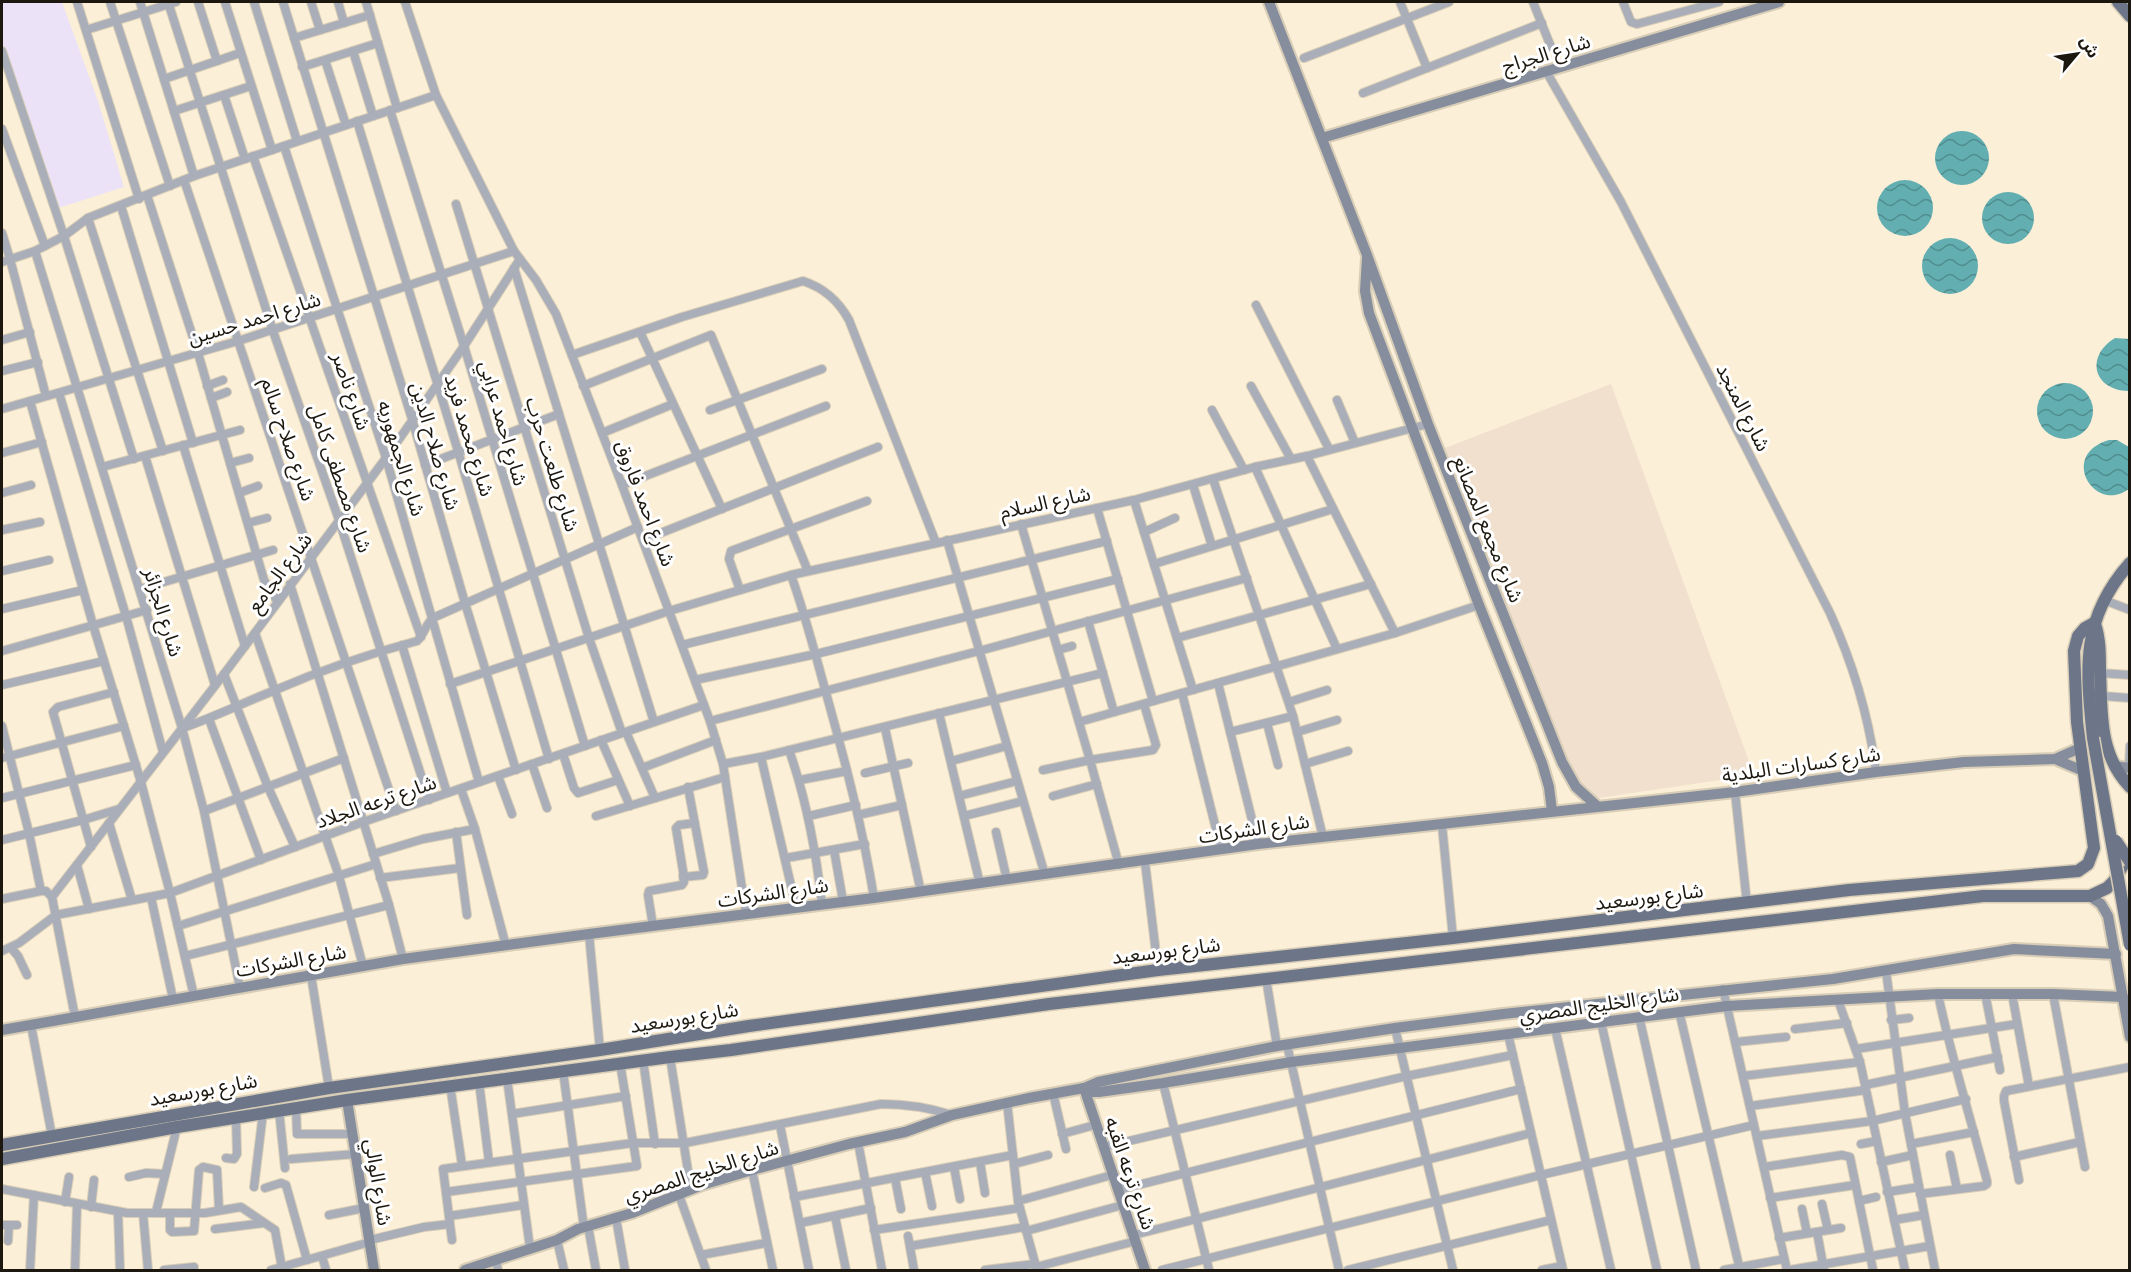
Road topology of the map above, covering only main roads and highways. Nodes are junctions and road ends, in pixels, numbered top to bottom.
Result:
1 (2118, 2) edge
2 (2130, 16) edge
3 (2130, 564) edge
4 (2094, 623) junction
5 (2130, 787) edge
6 (2110, 826) junction
7 (2130, 853) edge
8 (2130, 862) edge
9 (1876, 888) junction
10 (1849, 890) junction
11 (1882, 908) junction
12 (1855, 912) junction
13 (2130, 945) edge
14 (749, 1026) junction
15 (722, 1030) junction
16 (758, 1046) junction
17 (731, 1050) junction
18 (2, 1144) edge
19 (2, 1159) edge

1 - 2 main road
3 - 4 main road
4 - 5 main road
4 - 6 main road, bridge
4 - 9 main road, شارع بورسعيد
6 - 8 main road, bridge
6 - 13 main road, bridge
7 - 11 main road, شارع بورسعيد
9 - 10 main road, شارع بورسعيد
9 - 11 main road
10 - 12 main road
10 - 14 main road, شارع بورسعيد
11 - 12 main road, شارع بورسعيد
12 - 16 main road, شارع بورسعيد
14 - 15 main road, شارع بورسعيد
14 - 16 main road
15 - 17 main road
15 - 18 main road, شارع بورسعيد
16 - 17 main road, شارع بورسعيد
17 - 19 main road, شارع بورسعيد

